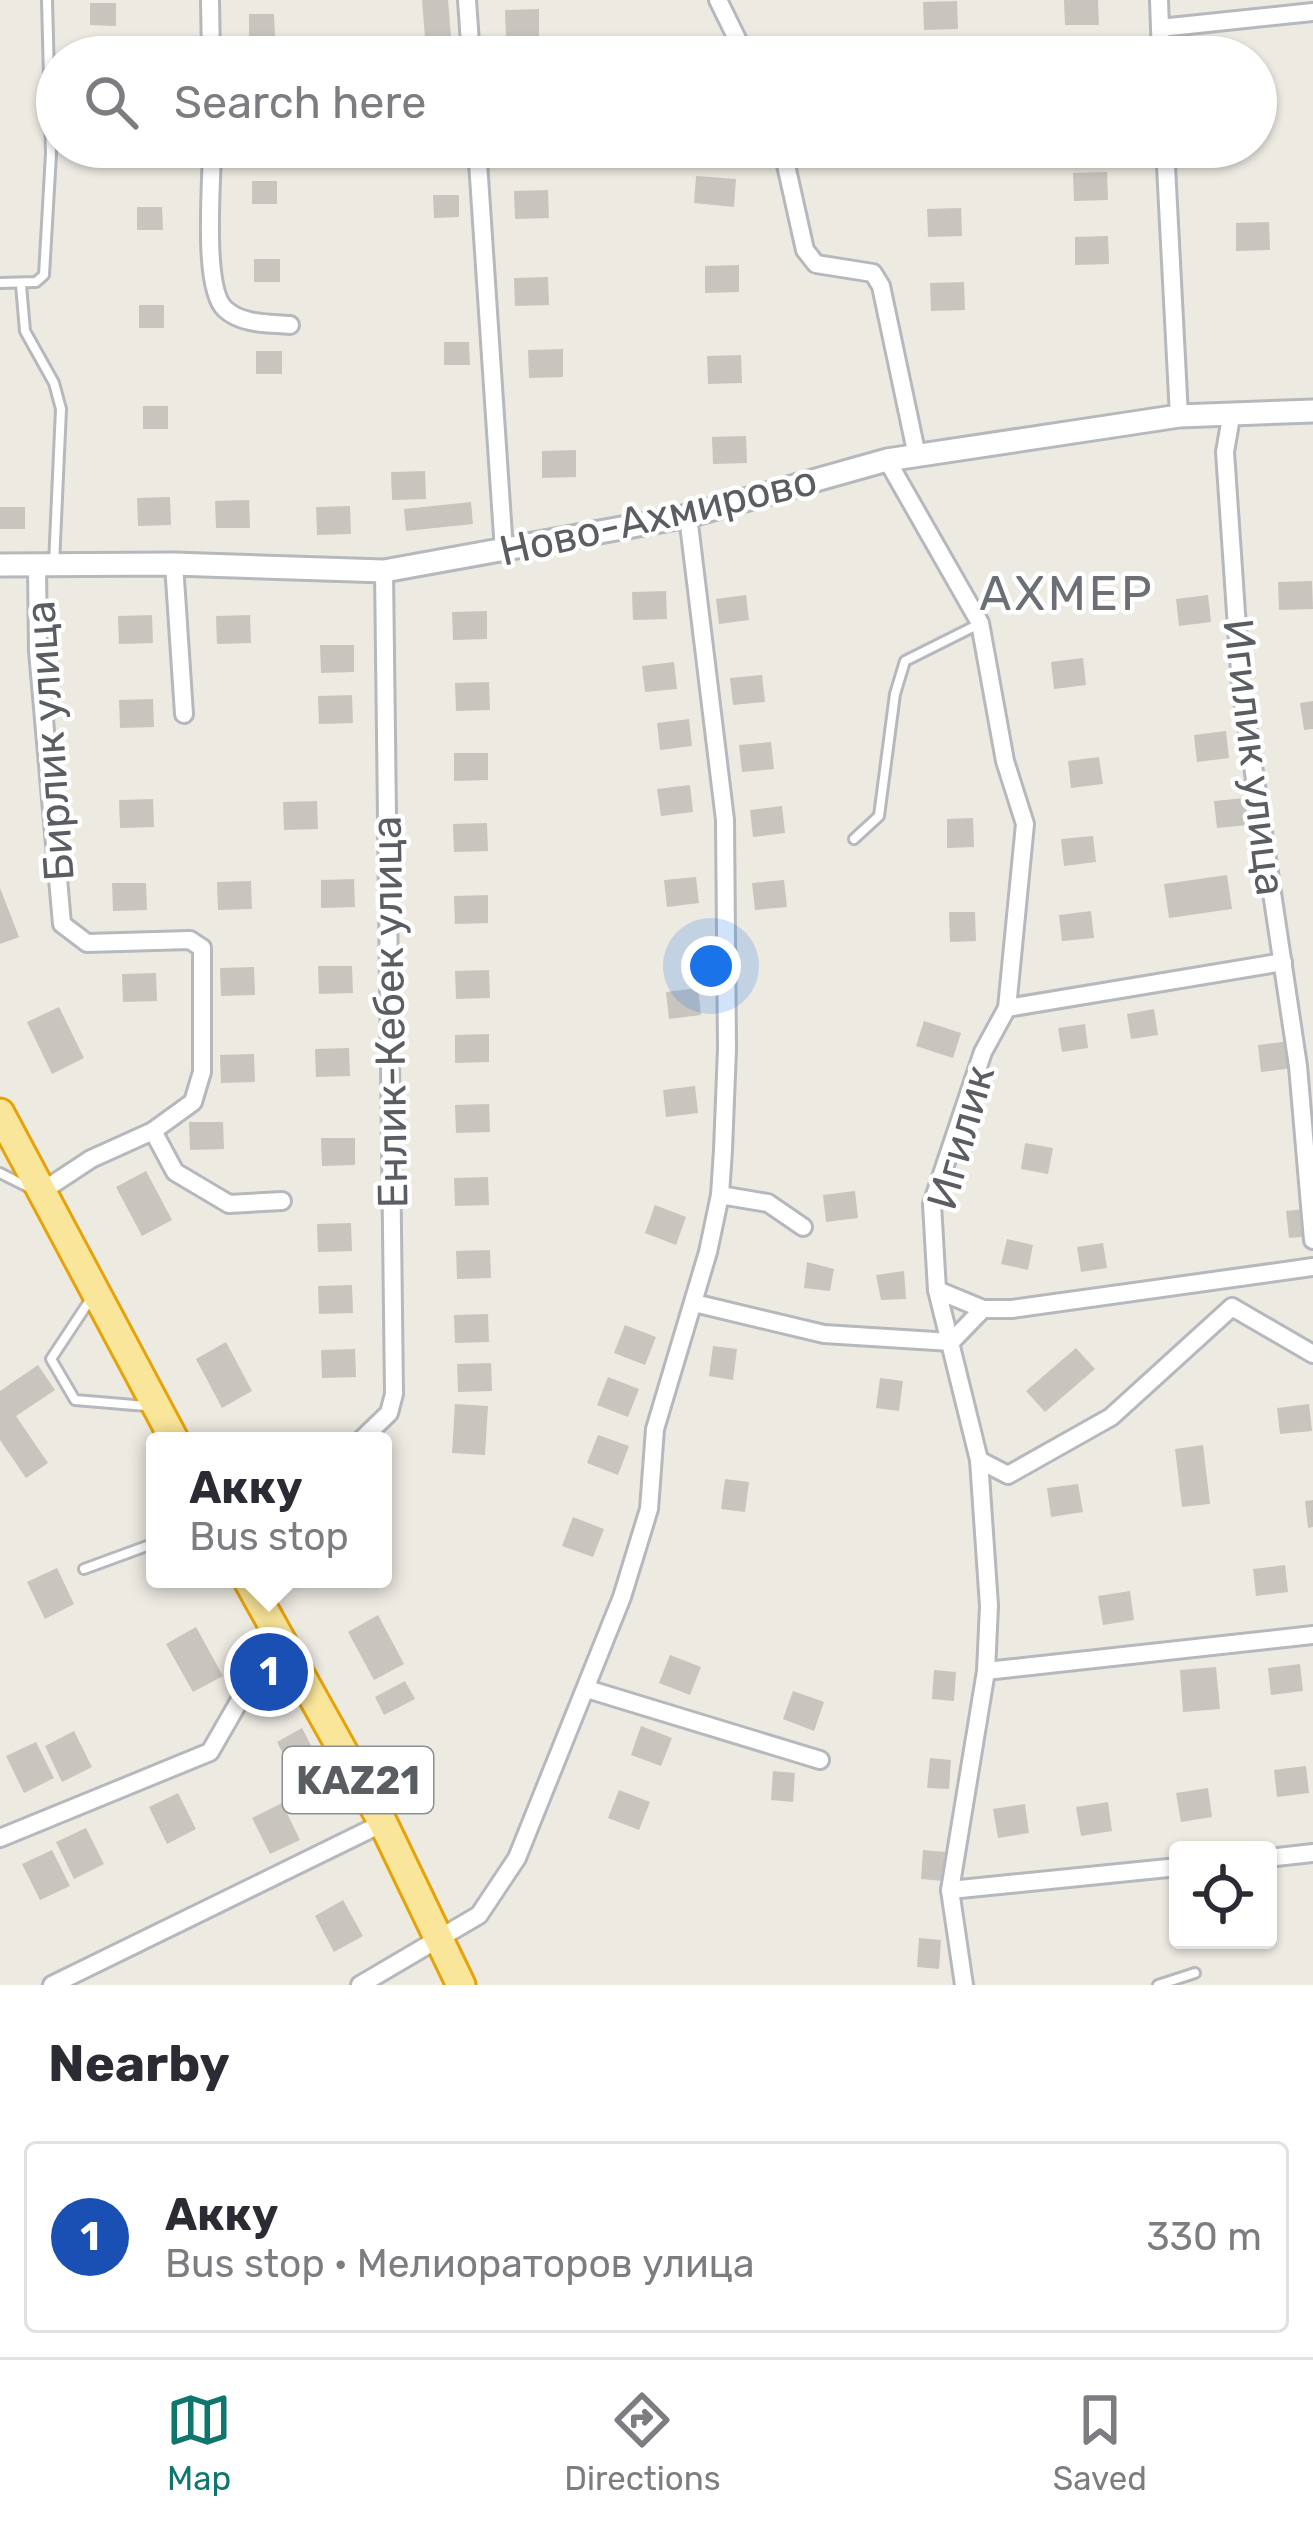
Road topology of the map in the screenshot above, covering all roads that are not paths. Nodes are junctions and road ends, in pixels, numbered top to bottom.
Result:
1 (47, 0) edge
2 (211, 0) edge
3 (467, 0) edge
4 (718, 0) edge
5 (1159, 0) edge
6 (1313, 12) edge
7 (1160, 28) junction
8 (48, 36) edge
9 (211, 36) edge
10 (470, 36) edge
11 (736, 36) edge
12 (1160, 36) edge
13 (50, 168) edge
14 (212, 168) edge
15 (478, 168) edge
16 (787, 168) edge
17 (1166, 168) edge
18 (0, 283) edge
19 (21, 285) junction
20 (290, 325) dead end
21 (1313, 412) edge
22 (1179, 416) junction
23 (1232, 417) junction
24 (917, 456) junction
25 (887, 460) junction
26 (688, 516) junction
27 (504, 551) junction
28 (0, 565) edge
29 (45, 565) junction
30 (174, 565) junction
31 (384, 571) junction
32 (980, 623) junction
33 (184, 714) dead end
34 (854, 839) dead end
35 (1283, 962) junction
36 (1007, 1008) junction
37 (1306, 1064) edge
38 (0, 1113) edge
39 (153, 1131) junction
40 (0, 1173) edge
41 (41, 1192) junction
42 (720, 1195) junction
43 (282, 1201) dead end
44 (803, 1227) dead end
45 (1313, 1240) edge
46 (1313, 1267) edge
47 (938, 1290) junction
48 (94, 1294) junction
49 (694, 1303) junction
50 (983, 1309) junction
51 (951, 1342) junction
52 (1313, 1354) edge
53 (157, 1407) junction
54 (170, 1432) edge
55 (369, 1432) edge
56 (979, 1460) junction
57 (146, 1546) edge
58 (84, 1569) dead end
59 (252, 1588) edge
60 (1313, 1635) edge
61 (276, 1637) junction
62 (986, 1671) junction
63 (587, 1689) junction
64 (820, 1760) dead end
65 (383, 1823) junction
66 (0, 1838) edge
67 (1313, 1853) edge
68 (1277, 1857) edge
69 (1169, 1868) edge
70 (950, 1890) junction
71 (437, 1941) junction
72 (1195, 1972) dead end
73 (52, 1985) edge
74 (359, 1985) edge
75 (461, 1985) edge
76 (964, 1985) edge
77 (1158, 1985) edge

1 - 8 lane
2 - 9 street
3 - 10 street
4 - 11 street
5 - 7 street
6 - 7 street
7 - 12 street
13 - 19 lane
14 - 20 street
15 - 27 street
16 - 24 street
17 - 22 street
18 - 19 lane
19 - 29 lane
21 - 23 street, Ново-Ахмирово
22 - 23 street, Ново-Ахмирово
22 - 24 street, Ново-Ахмирово
23 - 35 street, Игилик улица
24 - 25 street, Ново-Ахмирово
25 - 26 street, Ново-Ахмирово
25 - 32 street, Игилик
26 - 27 street, Ново-Ахмирово
26 - 42 street
27 - 31 street, Ново-Ахмирово
28 - 29 street, Ново-Ахмирово
29 - 30 street, Ново-Ахмирово
29 - 39 street, Бирлик улица
30 - 31 street, Ново-Ахмирово
30 - 33 street
31 - 55 street, Енлик-Кебек улица
32 - 34 lane
32 - 36 street, Игилик
35 - 36 street
35 - 37 street, Игилик улица
36 - 47 street, Игилик
37 - 45 street, Игилик улица
38 - 41 highway
39 - 41 street, Бирлик улица
39 - 43 street
40 - 41 lane
41 - 48 highway
42 - 44 street
42 - 49 street
46 - 50 street
47 - 50 street
47 - 51 street, Игилик
48 - 53 highway
48 - 53 lane
49 - 51 street
49 - 63 street
50 - 51 street
51 - 56 street, Игилик
52 - 56 street
53 - 54 highway
56 - 62 street, Игилик
57 - 58 lane
59 - 61 highway, KAZ21
60 - 62 street
61 - 65 highway, KAZ21
61 - 66 street
62 - 70 street, Игилик
63 - 64 street
63 - 71 street
65 - 71 highway, KAZ21
65 - 73 street
67 - 68 street
69 - 70 street
70 - 76 street, Игилик
71 - 74 street
71 - 75 highway, KAZ21
72 - 77 lane

